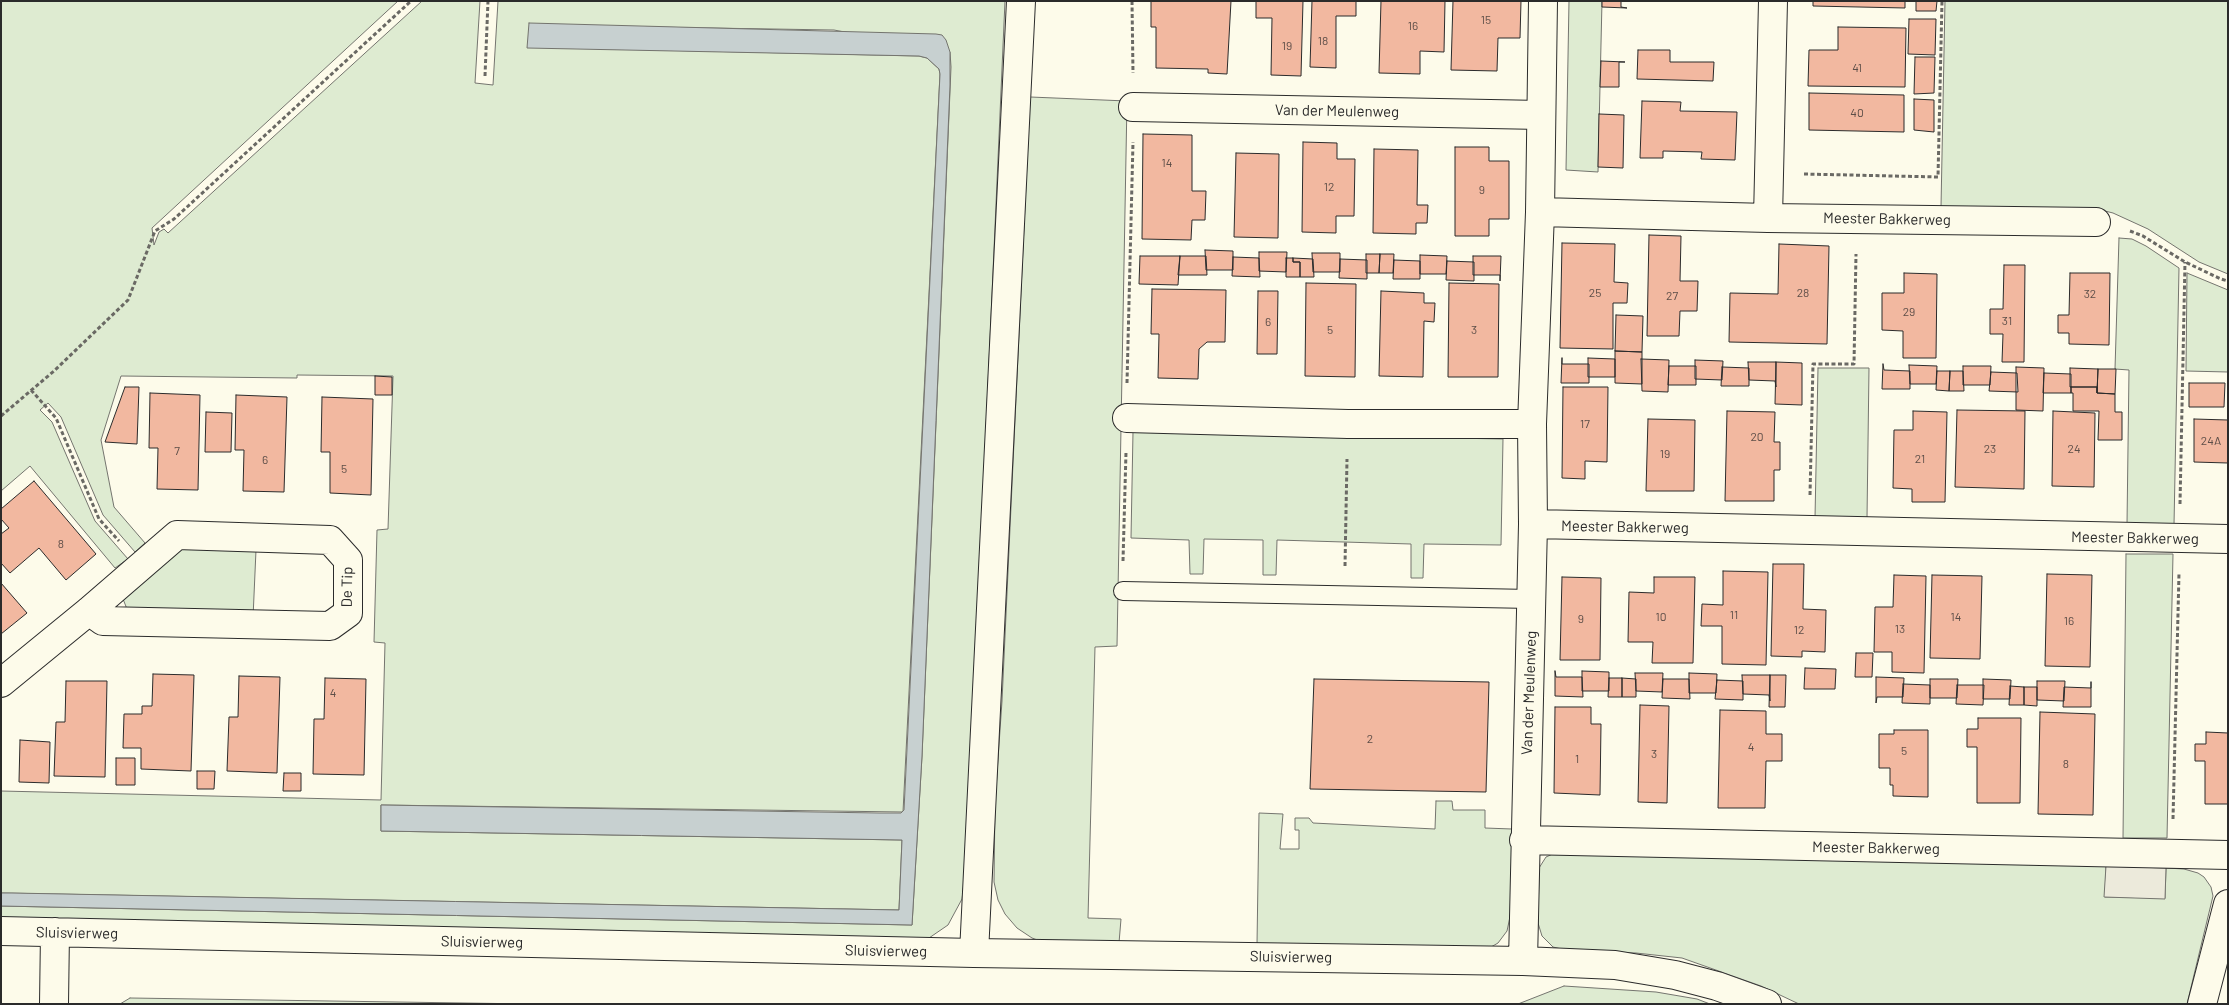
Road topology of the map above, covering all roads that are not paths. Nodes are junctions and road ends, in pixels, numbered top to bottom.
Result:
1 (1021, 1) edge
2 (1543, 1) edge
3 (1773, 1) edge
4 (1134, 107) road end
5 (1541, 115) junction
6 (1540, 212) junction
7 (1768, 218) junction
8 (2096, 222) road end
9 (1127, 418) road end
10 (1532, 424) junction
11 (1533, 524) junction
12 (2228, 539) edge
13 (1123, 591) road end
14 (1531, 599) junction
15 (89, 611) junction
16 (1, 683) edge
17 (1524, 840) junction
18 (2228, 855) edge
19 (2228, 904) edge
20 (1, 931) edge
21 (55, 932) junction
22 (974, 953) junction
23 (1523, 961) junction
24 (54, 1004) edge
25 (1766, 1004) edge
26 (2202, 1004) edge

1 - 22 street
2 - 5 street, Van der Meulenweg
3 - 7 street
4 - 5 street, Van der Meulenweg
5 - 6 street, Van der Meulenweg
6 - 7 street, Meester Bakkerweg
6 - 10 street, Van der Meulenweg
7 - 8 street, Meester Bakkerweg
9 - 10 street
10 - 11 street, Van der Meulenweg
11 - 12 street, Meester Bakkerweg
11 - 14 street, Van der Meulenweg
13 - 14 lane
14 - 17 street, Van der Meulenweg
15 - 15 street, De Tip
15 - 16 street, De Tip
17 - 18 street, Meester Bakkerweg
17 - 23 street, Van der Meulenweg
19 - 26 street
20 - 21 street, Sluisvierweg
21 - 22 street, Sluisvierweg
21 - 24 street
22 - 23 street, Sluisvierweg
23 - 25 street, Sluisvierweg

